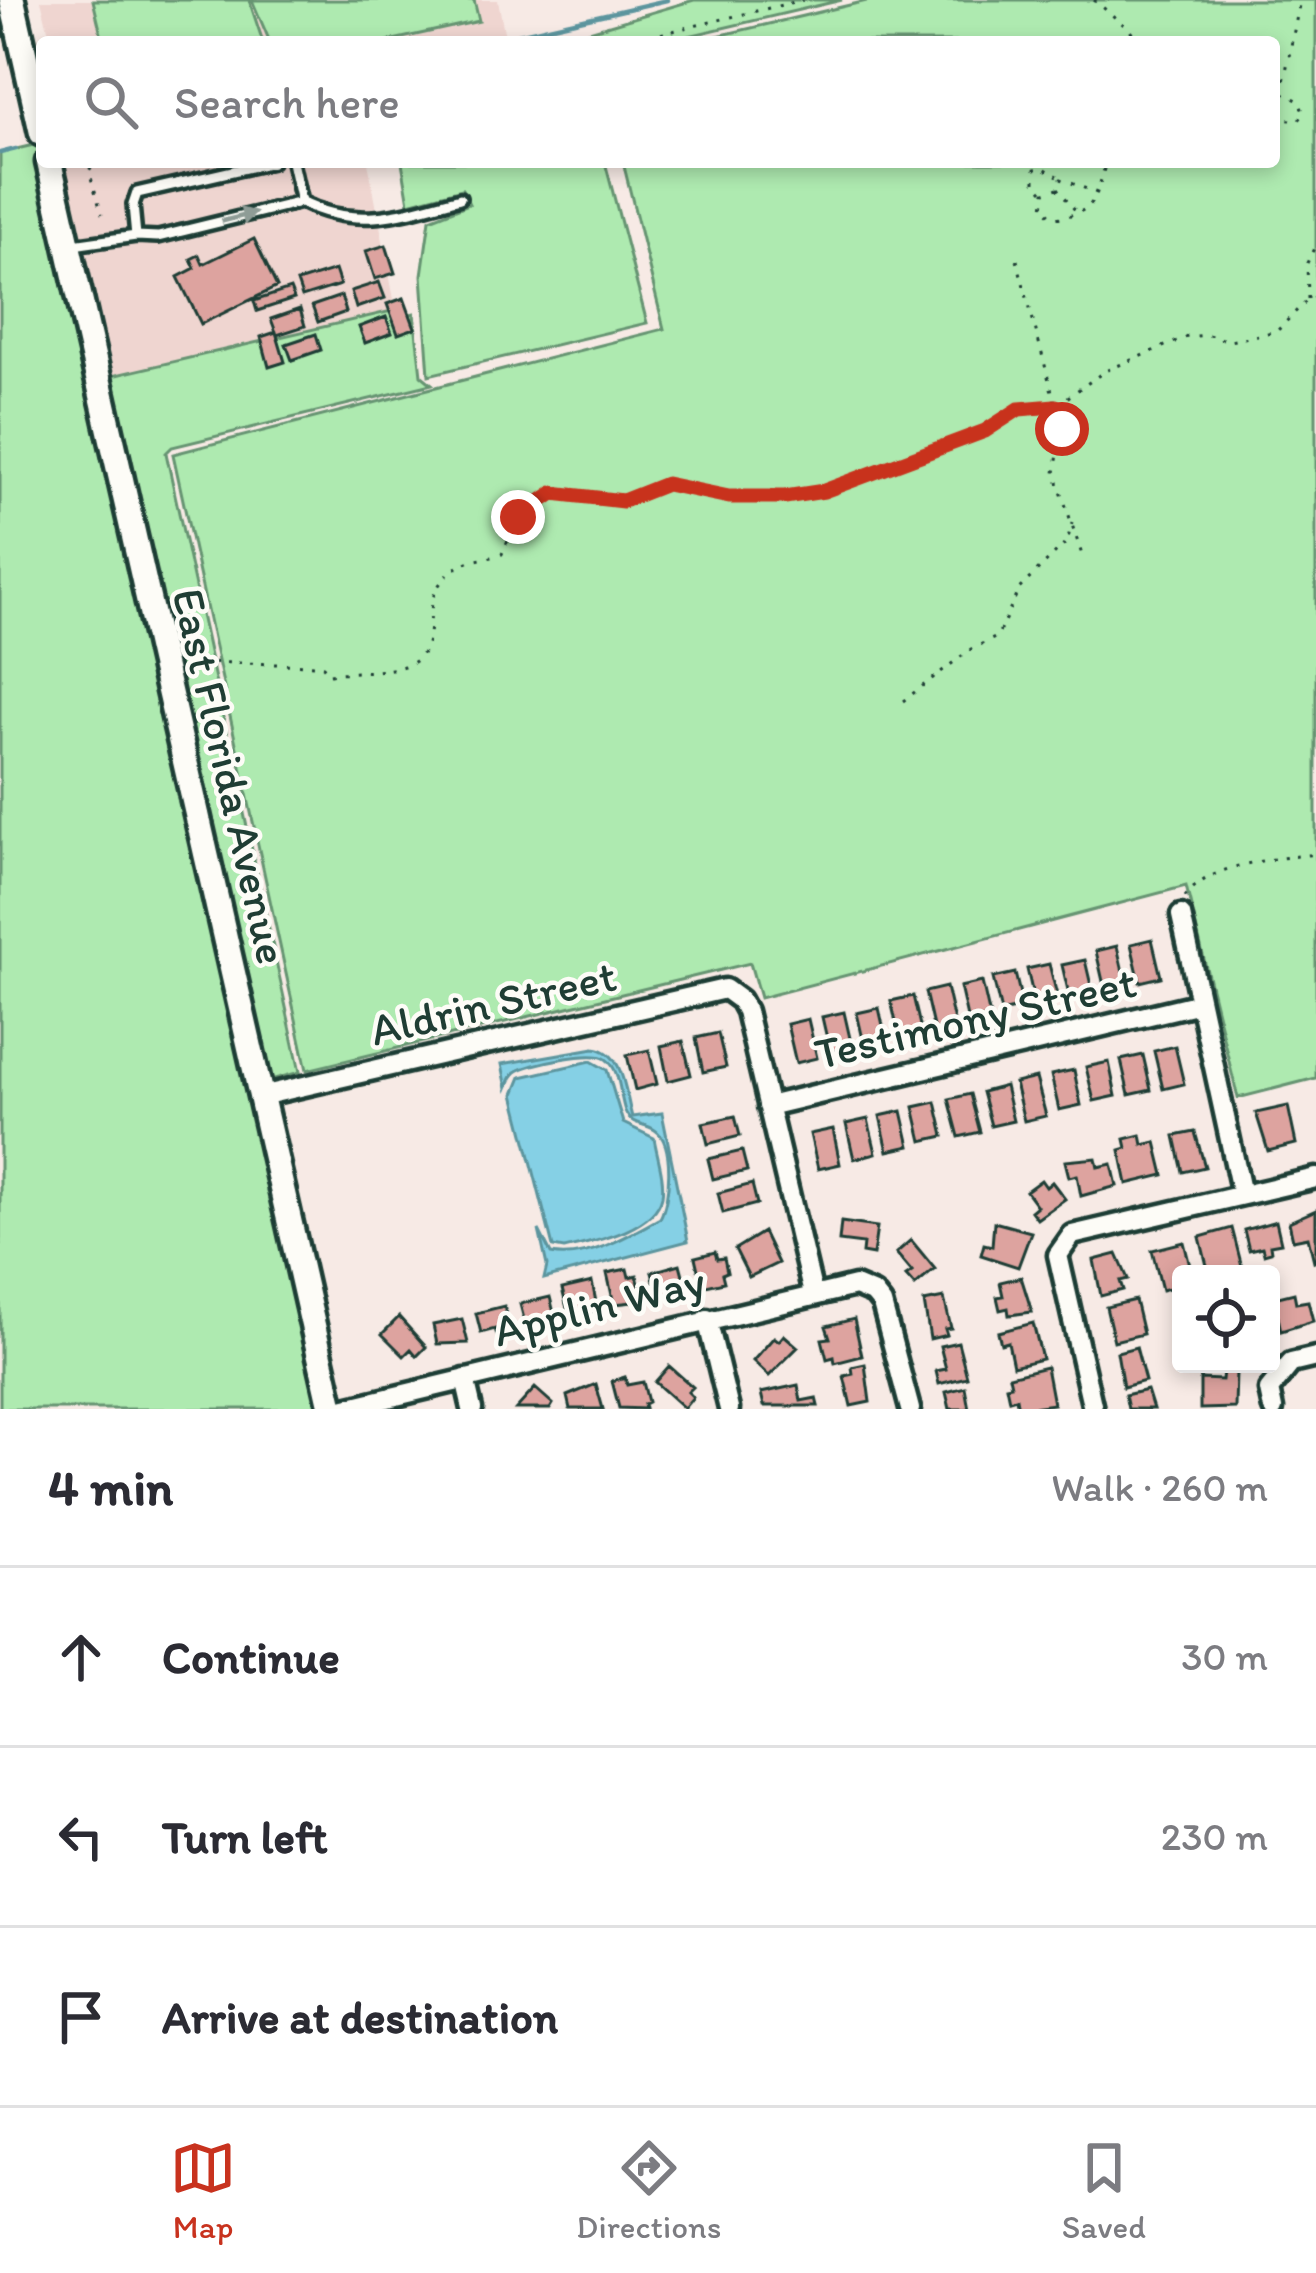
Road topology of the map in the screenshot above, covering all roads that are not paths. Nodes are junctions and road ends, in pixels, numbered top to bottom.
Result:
1 (12, 0) edge
2 (36, 106) edge
3 (50, 168) edge
4 (246, 168) edge
5 (293, 168) edge
6 (460, 198) dead end
7 (301, 202) junction
8 (136, 236) junction
9 (68, 246) junction
10 (1181, 915) road end
11 (1200, 1004) junction
12 (261, 1096) junction
13 (768, 1106) junction
14 (1316, 1178) edge
15 (1242, 1195) junction
16 (812, 1294) junction
17 (706, 1319) junction
18 (1316, 1357) edge
19 (465, 1378) junction
20 (332, 1409) edge
21 (342, 1409) edge
22 (472, 1409) edge
23 (729, 1409) edge
24 (910, 1409) edge
25 (1093, 1409) edge
26 (1274, 1409) edge

1 - 2 street
3 - 9 street, East Florida Avenue
4 - 8 lane
5 - 7 lane
6 - 7 lane
8 -> 7 lane
8 - 9 lane
9 - 12 street, East Florida Avenue
10 - 11 street
11 - 13 street, Testimony Street
11 - 15 street
12 - 13 street, Aldrin Street
12 - 20 street, East Florida Avenue
13 - 16 street
14 - 15 street
15 - 25 street
16 - 17 street, Applin Way
16 - 24 street, Applin Way
17 - 19 street, Applin Way
17 - 23 street
18 - 26 street
19 - 21 street, Applin Way
19 - 22 street

